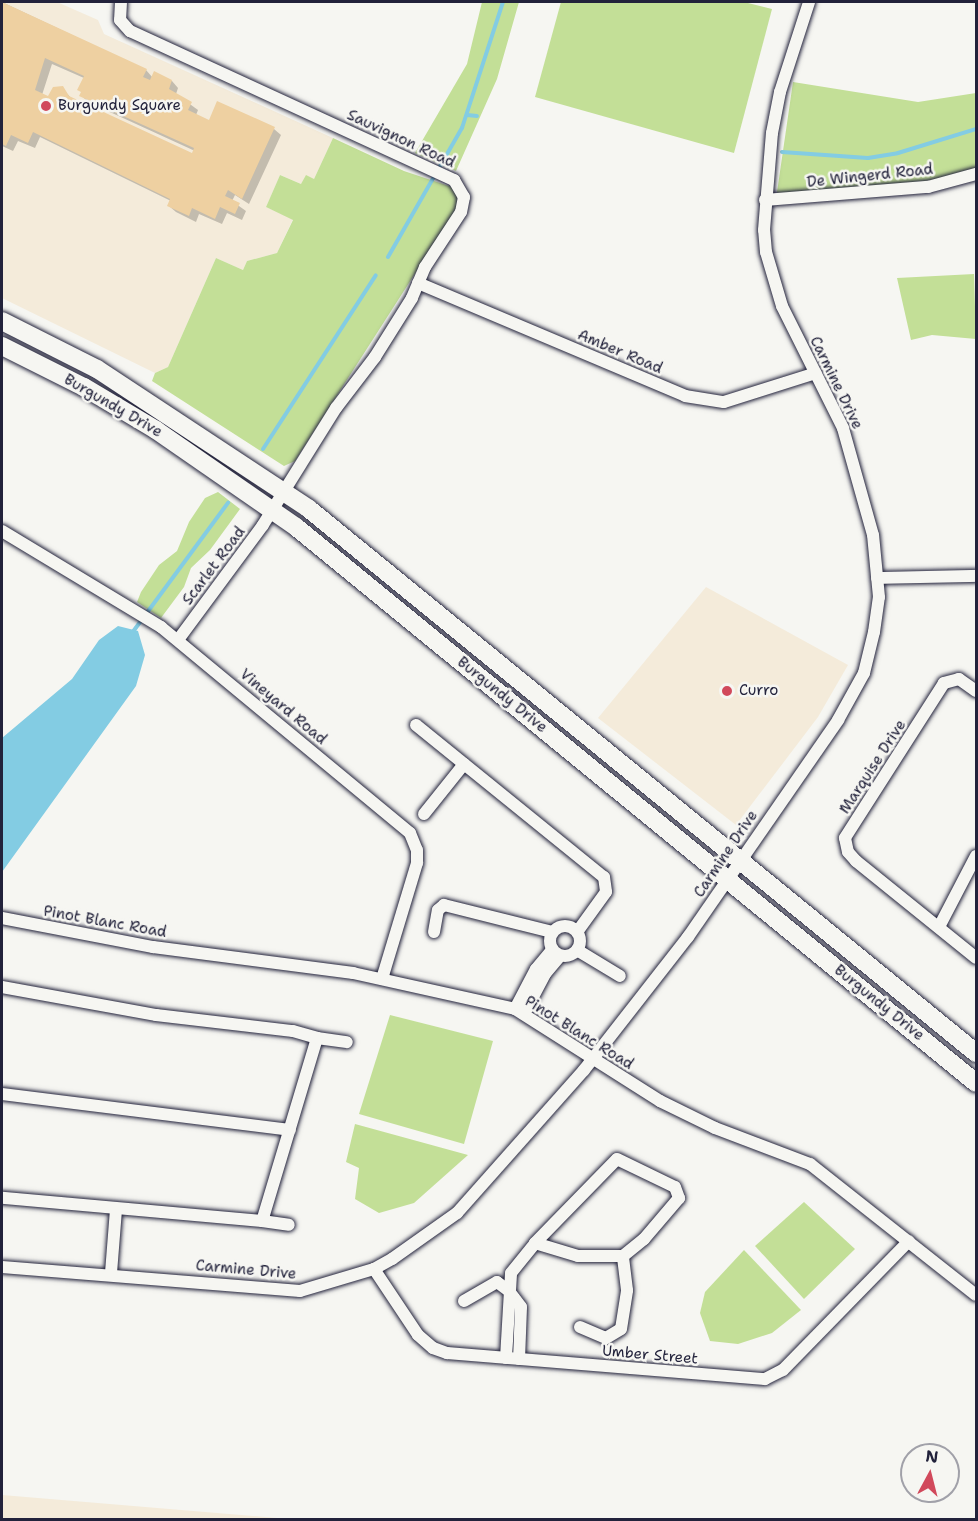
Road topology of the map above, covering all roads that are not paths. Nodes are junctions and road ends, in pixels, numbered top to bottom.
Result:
1 (120, 2) edge
2 (809, 2) edge
3 (976, 174) edge
4 (765, 201) junction
5 (418, 283) junction
6 (2, 321) edge
7 (2, 346) edge
8 (816, 373) junction
9 (284, 492) junction
10 (272, 510) junction
11 (2, 531) edge
12 (976, 576) edge
13 (878, 578) junction
14 (178, 640) junction
15 (524, 682) junction
16 (976, 692) edge
17 (509, 700) junction
18 (416, 724) dead end
19 (464, 764) junction
20 (424, 814) dead end
21 (976, 856) edge
22 (740, 859) junction
23 (728, 879) junction
24 (2, 918) edge
25 (939, 927) junction
26 (434, 932) dead end
27 (552, 932) junction
28 (577, 932) junction
29 (577, 950) junction
30 (556, 953) junction
31 (976, 958) edge
32 (620, 976) dead end
33 (382, 979) junction
34 (2, 987) edge
35 (519, 1012) junction
36 (318, 1038) junction
37 (347, 1042) dead end
38 (976, 1053) edge
39 (594, 1058) junction
40 (976, 1083) edge
41 (2, 1094) edge
42 (290, 1130) junction
43 (2, 1198) edge
44 (116, 1209) junction
45 (262, 1221) junction
46 (289, 1225) dead end
47 (909, 1241) junction
48 (536, 1243) junction
49 (623, 1256) junction
50 (2, 1267) edge
51 (374, 1269) junction
52 (111, 1273) junction
53 (509, 1291) junction
54 (976, 1295) edge
55 (464, 1302) dead end
56 (580, 1327) dead end
57 (513, 1358) junction

1 - 5 street, Sauvignon Road
2 - 4 street, Carmine Drive
3 - 4 street, De Wingerd Road
4 - 8 street, Carmine Drive
5 - 8 street, Amber Road
5 - 9 street, Sauvignon Road
6 - 9 main road, Burgundy Drive
7 - 10 main road, Burgundy Drive
8 - 13 street, Carmine Drive
9 - 10 street, Scarlet Road
9 - 15 main road, Burgundy Drive
10 - 14 street, Scarlet Road
10 - 17 main road, Burgundy Drive
11 - 14 street, Vineyard Road
12 - 13 street
13 - 22 street, Carmine Drive
14 - 33 street, Vineyard Road
15 - 17 street
15 - 22 main road, Burgundy Drive
16 - 25 street, Marquise Drive
17 - 23 main road, Burgundy Drive
18 - 19 street
19 - 20 street
19 - 28 street
21 - 25 street
22 - 23 street, Carmine Drive
22 - 38 main road, Burgundy Drive
23 - 39 street, Carmine Drive
23 - 40 main road, Burgundy Drive
24 - 33 street, Pinot Blanc Road
25 - 31 street, Marquise Drive
26 - 27 street
27 - 28 street
27 - 30 street
28 - 29 street
29 - 30 street
29 - 32 street
30 - 35 street
33 - 35 street, Pinot Blanc Road
34 - 36 street
35 - 39 street, Pinot Blanc Road
36 - 37 street
36 - 42 street
39 - 47 street, Pinot Blanc Road
39 - 51 street, Carmine Drive
41 - 42 street
42 - 45 street
43 - 44 street
44 - 45 street
44 - 52 street
45 - 46 street
47 - 54 street, Pinot Blanc Road
47 - 57 street, Umber Street
48 - 49 street
48 - 49 street
48 - 53 street
49 - 56 street
50 - 52 street, Carmine Drive
51 - 52 street, Carmine Drive
51 - 57 street, Umber Street
53 - 55 street
53 - 57 street

